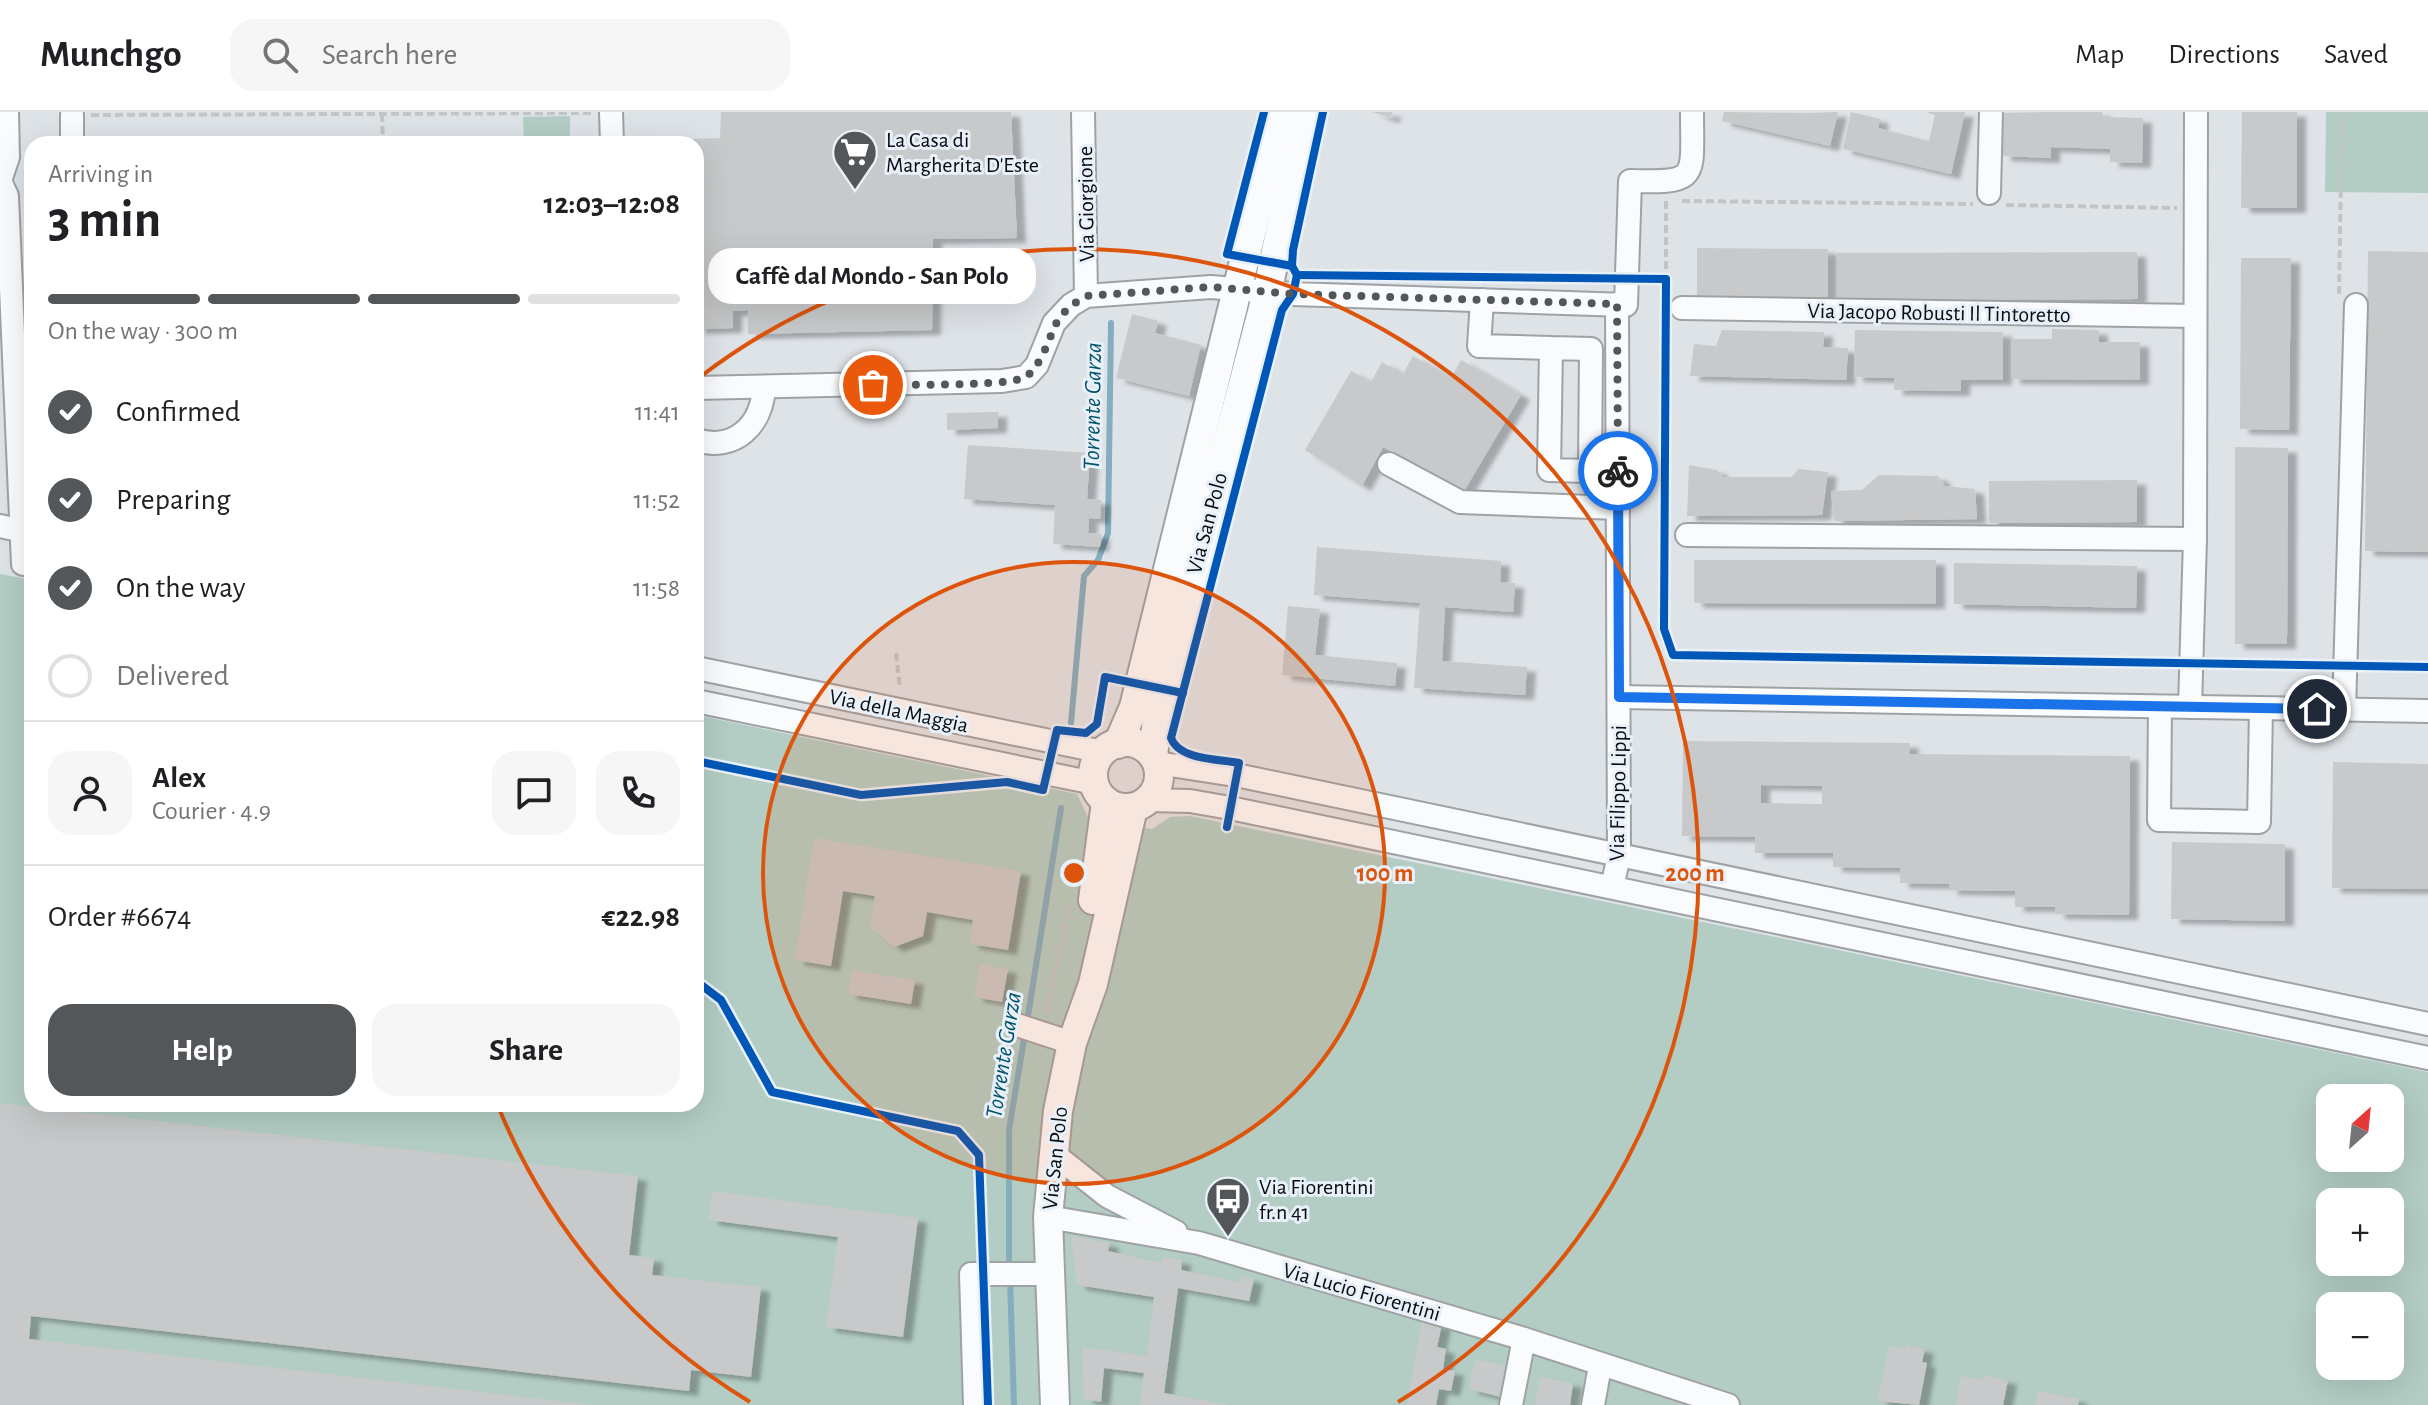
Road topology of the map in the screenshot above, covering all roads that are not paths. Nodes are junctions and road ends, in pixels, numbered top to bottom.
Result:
1 (7, 112) edge
2 (611, 112) edge
3 (1083, 112) edge
4 (1281, 112) edge
5 (1306, 112) edge
6 (1692, 112) edge
7 (1991, 112) edge
8 (2196, 112) edge
9 (67, 114) edge
10 (71, 136) edge
11 (612, 136) edge
12 (1988, 201) road end
13 (1239, 289) junction
14 (1267, 293) junction
15 (1086, 296) junction
16 (1482, 300) junction
17 (1617, 304) junction
18 (2356, 305) dead end
19 (1682, 308) dead end
20 (2195, 316) junction
21 (1551, 348) junction
22 (764, 387) junction
23 (704, 388) edge
24 (23, 400) edge
25 (704, 442) edge
26 (1389, 464) dead end
27 (1618, 508) junction
28 (18, 530) edge
29 (1687, 535) dead end
30 (2195, 539) junction
31 (24, 551) edge
32 (0, 559) edge
33 (24, 564) edge
34 (704, 670) edge
35 (1619, 697) junction
36 (704, 703) edge
37 (2160, 707) junction
38 (2190, 707) junction
39 (2261, 708) junction
40 (2344, 710) junction
41 (2428, 711) edge
42 (1110, 748) junction
43 (1155, 759) junction
44 (1121, 798) junction
45 (1619, 856) junction
46 (1612, 887) junction
47 (2428, 1024) edge
48 (1033, 1030) road end
49 (1072, 1043) junction
50 (2428, 1058) edge
51 (1054, 1154) junction
52 (1048, 1217) junction
53 (1199, 1243) junction
54 (1037, 1273) junction
55 (1524, 1339) junction
56 (1600, 1366) junction
57 (975, 1405) edge
58 (1055, 1405) edge
59 (1511, 1405) edge
60 (1593, 1405) edge
61 (1728, 1405) edge

1 - 24 street
2 - 11 street
3 - 15 street, Via Giorgione
4 - 13 main road, Via San Polo
5 - 14 main road, Via San Polo
6 - 17 street, Via Filippo Lippi
7 - 12 street
8 - 20 street
9 - 10 street
13 - 14 street
13 - 15 street
13 - 42 main road, Via San Polo
14 - 16 street
14 - 43 main road, Via San Polo
15 - 22 street
16 - 17 street
16 - 21 street
17 - 27 street, Via Filippo Lippi
18 - 40 street
19 - 20 street, Via Jacopo Robusti Il Tintoretto
20 - 30 street
21 - 21 street
22 - 23 street
22 - 25 street
24 - 28 street
26 - 27 street
27 - 35 street, Via Filippo Lippi
28 - 31 street
29 - 30 street
30 - 38 street
32 - 33 street
34 - 42 street, Via della Maggia
35 - 37 street, Via Filippo Lippi
35 - 45 street, Via Filippo Lippi
36 - 44 street, Via della Maggia
37 - 38 street, Via Filippo Lippi
37 - 39 street
38 - 39 street, Via Filippo Lippi
39 - 40 street, Via Filippo Lippi
40 - 41 street, Via Filippo Lippi
42 - 43 main road
42 - 44 main road, Via San Polo
43 - 44 main road, Via San Polo
43 - 45 street
44 - 46 street, Via della Maggia
44 - 49 main road, Via San Polo
45 - 46 street, Via Filippo Lippi
45 - 47 street
46 - 50 street, Via della Maggia
48 - 49 street
49 - 51 main road, Via San Polo
51 - 52 main road, Via San Polo
51 - 53 street, Via Lucio Fiorentini
52 - 53 street, Via Lucio Fiorentini
52 - 54 main road, Via San Polo
53 - 55 street, Via Lucio Fiorentini
54 - 57 street
54 - 58 main road, Via San Polo
55 - 56 street, Via Lucio Fiorentini
55 - 59 street
56 - 60 street
56 - 61 street, Via Lucio Fiorentini

